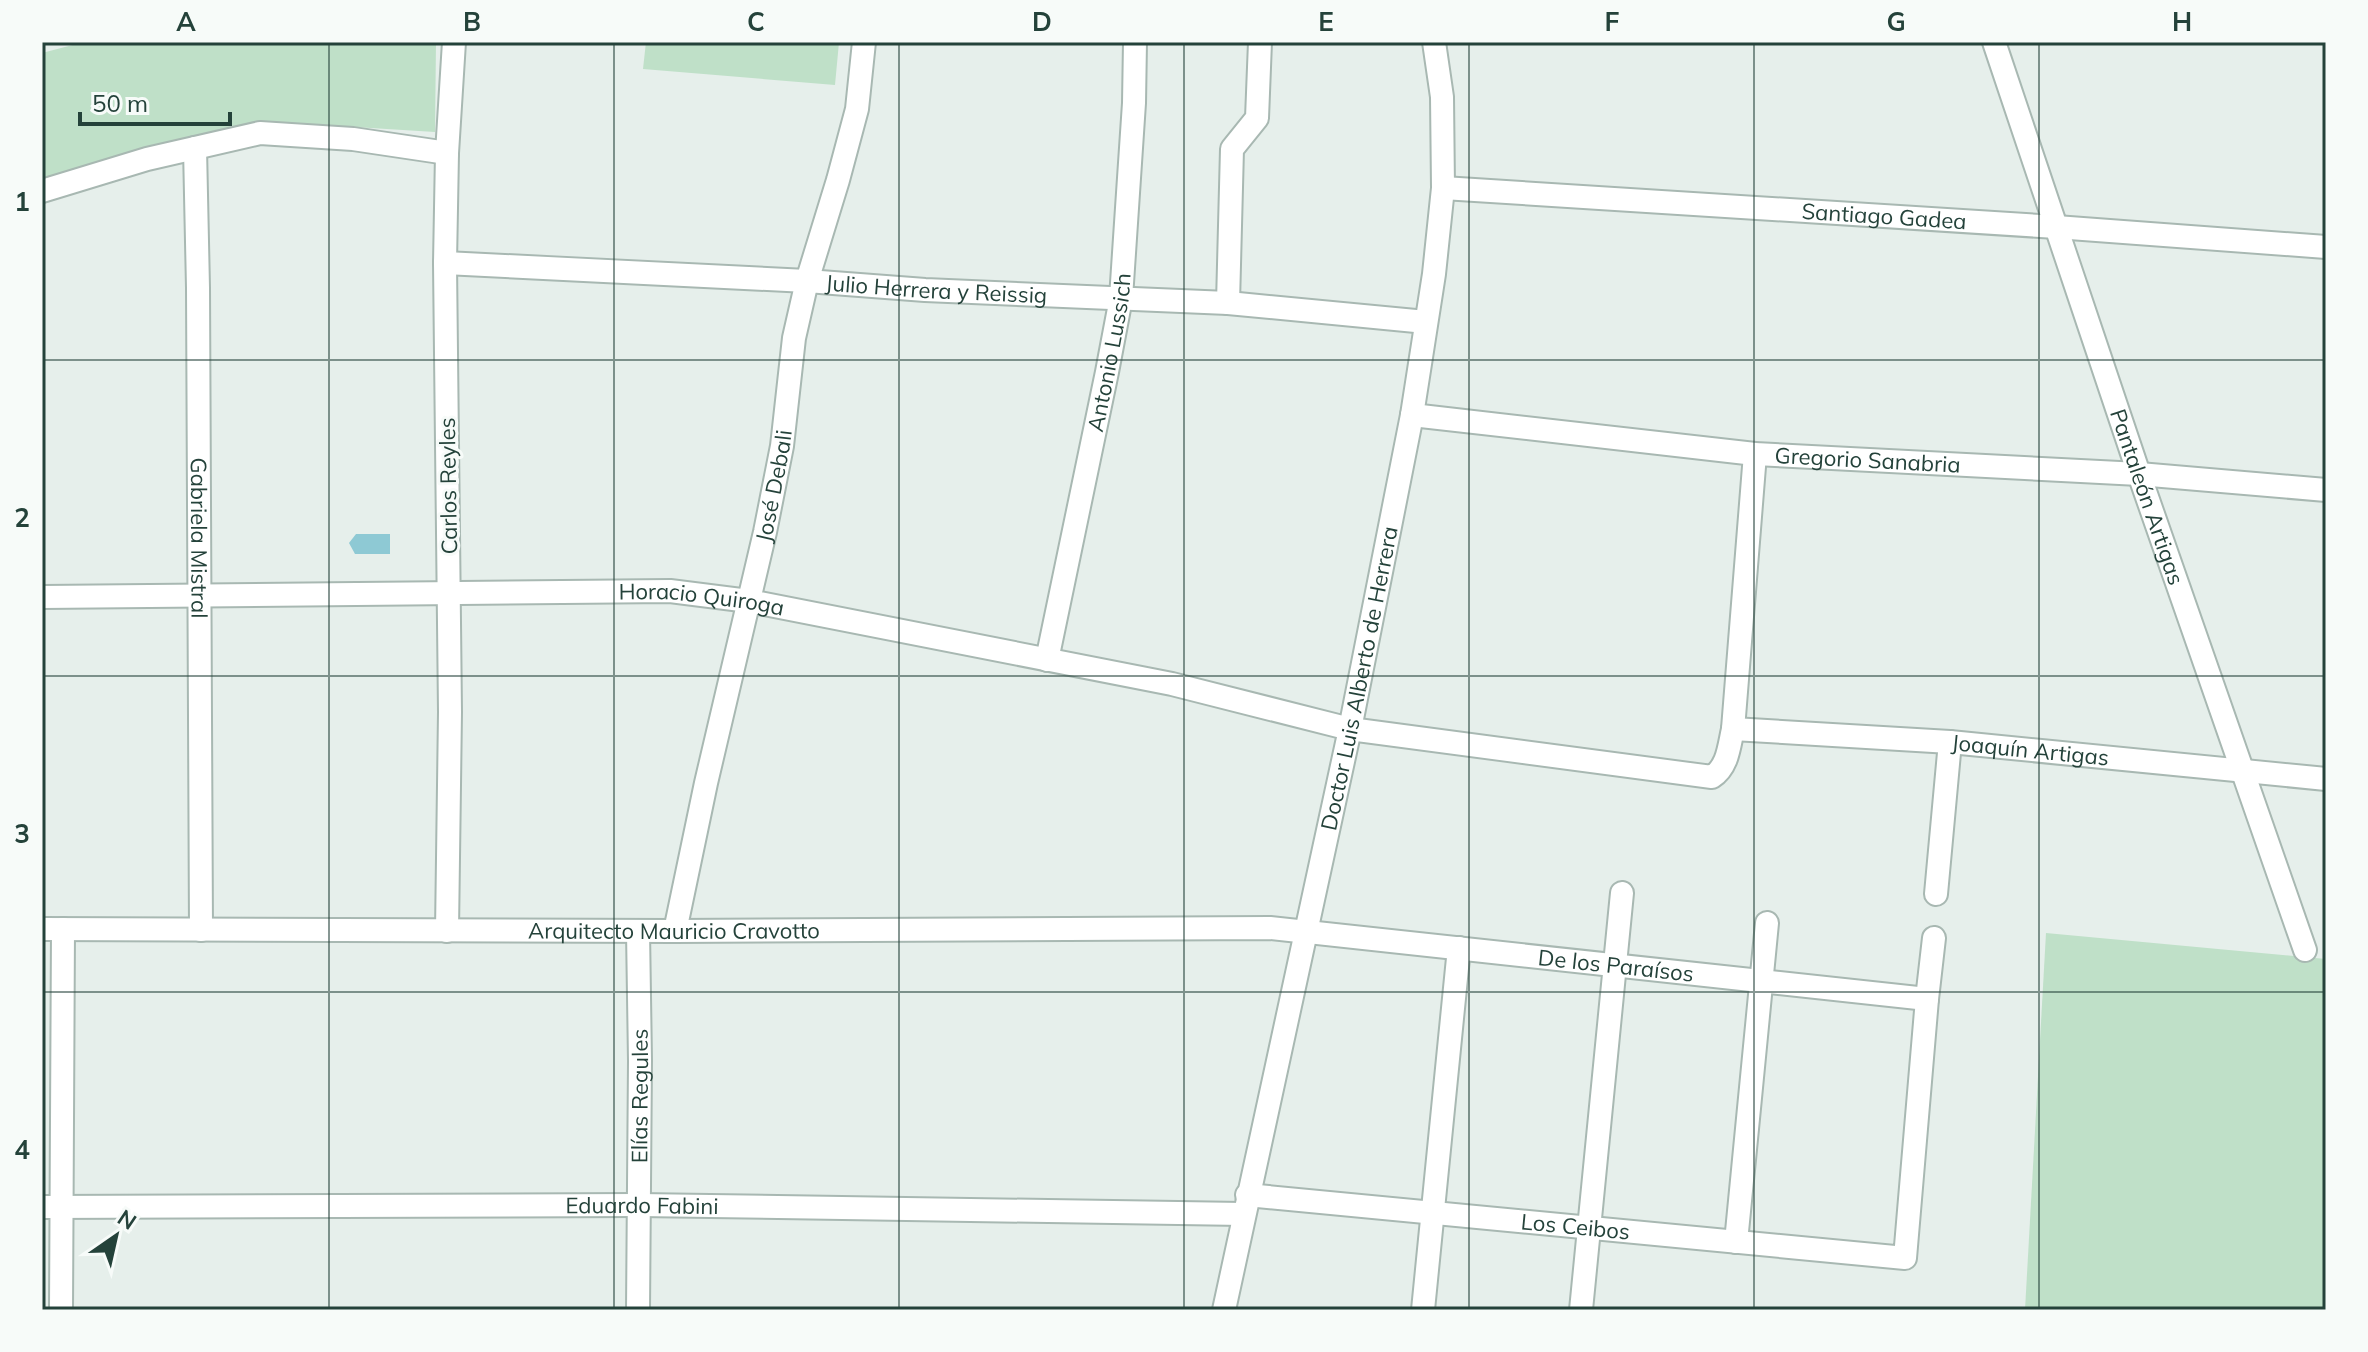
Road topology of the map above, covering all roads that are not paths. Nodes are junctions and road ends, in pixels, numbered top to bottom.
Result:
1 (454, 42) edge
2 (864, 42) edge
3 (1135, 42) edge
4 (1260, 42) edge
5 (1434, 42) edge
6 (1994, 42) edge
7 (195, 148) junction
8 (447, 153) junction
9 (1443, 188) junction
10 (42, 191) edge
11 (2056, 227) junction
12 (2326, 247) edge
13 (445, 263) junction
14 (807, 281) junction
15 (1121, 298) junction
16 (1228, 303) junction
17 (1426, 322) junction
18 (1412, 415) junction
19 (1755, 454) junction
20 (2139, 474) junction
21 (2326, 490) edge
22 (450, 593) junction
23 (199, 595) junction
24 (42, 597) edge
25 (749, 601) junction
26 (1047, 660) junction
27 (1350, 729) junction
28 (1733, 729) junction
29 (1950, 742) junction
30 (2244, 772) junction
31 (2326, 779) edge
32 (1622, 893) dead end
33 (1936, 894) dead end
34 (1767, 923) dead end
35 (52, 929) edge
36 (201, 930) junction
37 (447, 931) junction
38 (638, 931) junction
39 (675, 931) junction
40 (1305, 931) junction
41 (1934, 938) dead end
42 (1459, 948) junction
43 (2305, 950) dead end
44 (1615, 965) junction
45 (1761, 981) junction
46 (1927, 999) junction
47 (639, 1205) junction
48 (1245, 1205) junction
49 (52, 1207) edge
50 (1434, 1213) junction
51 (1589, 1228) junction
52 (1736, 1242) junction
53 (61, 1310) edge
54 (638, 1310) edge
55 (1224, 1310) edge
56 (1423, 1310) edge
57 (1581, 1310) edge

1 - 8 street, Carlos Reyles
2 - 14 street, José Debali
3 - 15 street, Antonio Lussich
4 - 16 street
5 - 9 street, Doctor Luis Alberto de Herrera
6 - 11 street, Pantaleón Artigas
7 - 8 street
7 - 10 street
7 - 23 street, Gabriela Mistral
8 - 13 street, Carlos Reyles
9 - 11 street, Santiago Gadea
9 - 17 street, Doctor Luis Alberto de Herrera
11 - 12 street, Santiago Gadea
11 - 20 street, Pantaleón Artigas
13 - 14 street, Julio Herrera y Reissig
13 - 22 street, Carlos Reyles
14 - 15 street, Julio Herrera y Reissig
14 - 25 street, José Debali
15 - 16 street, Julio Herrera y Reissig
15 - 26 street, Antonio Lussich
16 - 17 street, Julio Herrera y Reissig
17 - 18 street, Doctor Luis Alberto de Herrera
18 - 19 street, Gregorio Sanabria
18 - 27 street, Doctor Luis Alberto de Herrera
19 - 20 street, Gregorio Sanabria
19 - 28 street
20 - 21 street, Gregorio Sanabria
20 - 30 street, Pantaleón Artigas
22 - 23 street, Horacio Quiroga
22 - 25 street, Horacio Quiroga
22 - 37 street, Carlos Reyles
23 - 24 street, Horacio Quiroga
23 - 36 street, Gabriela Mistral
25 - 26 street, Horacio Quiroga
25 - 39 street, José Debali
26 - 27 street, Horacio Quiroga
27 - 28 street
27 - 40 street, Doctor Luis Alberto de Herrera
28 - 29 street, Joaquín Artigas
29 - 30 street, Joaquín Artigas
29 - 33 street
30 - 31 street, Joaquín Artigas
30 - 43 street, Pantaleón Artigas
32 - 44 street
34 - 45 street
35 - 36 street, Arquitecto Mauricio Cravotto
35 - 49 street
36 - 37 street, Arquitecto Mauricio Cravotto
37 - 38 street, Arquitecto Mauricio Cravotto
38 - 39 street, Arquitecto Mauricio Cravotto
38 - 47 street, Elías Regules
39 - 40 street, Arquitecto Mauricio Cravotto
40 - 42 street, De los Paraísos
40 - 48 street, Doctor Luis Alberto de Herrera
41 - 46 street
42 - 44 street, De los Paraísos
42 - 50 street
44 - 45 street, De los Paraísos
44 - 51 street
45 - 46 street, De los Paraísos
45 - 52 street
46 - 52 street, Los Ceibos
47 - 48 street, Eduardo Fabini
47 - 49 street, Eduardo Fabini
47 - 54 street, Elías Regules
48 - 50 street, Los Ceibos
48 - 55 street, Doctor Luis Alberto de Herrera
49 - 53 street
50 - 51 street, Los Ceibos
50 - 56 street
51 - 52 street, Los Ceibos
51 - 57 street

